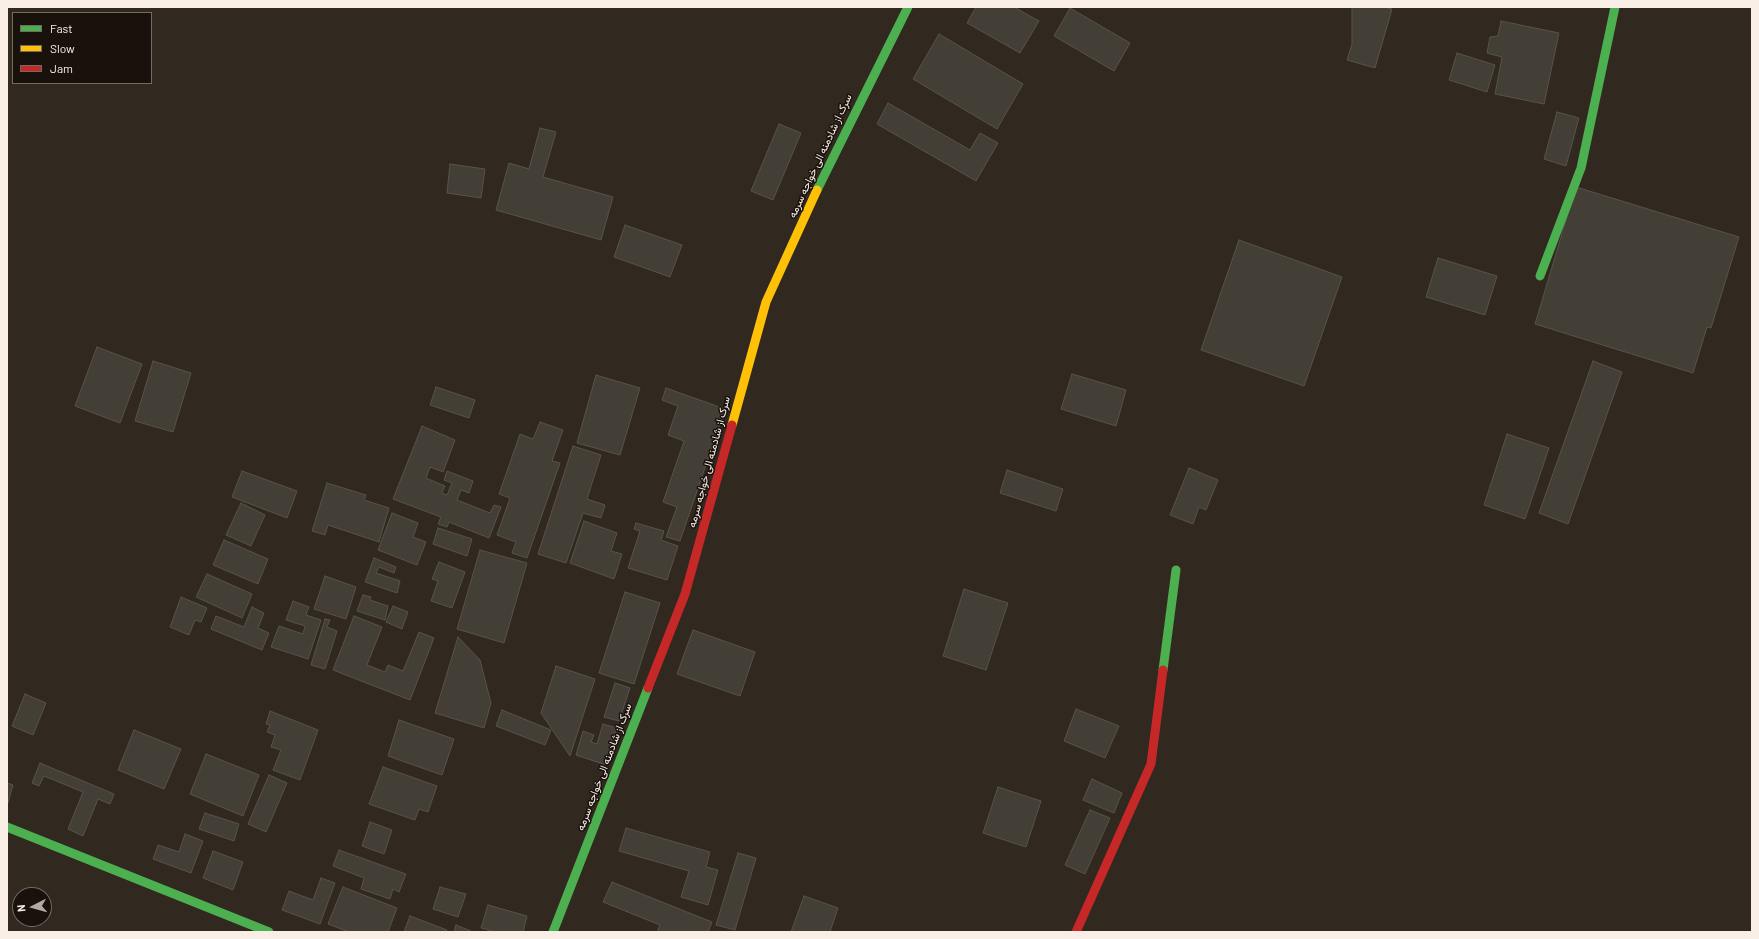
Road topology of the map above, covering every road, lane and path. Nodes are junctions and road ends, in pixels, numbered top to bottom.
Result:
1 (908, 7) edge
2 (1615, 7) edge
3 (1540, 276) dead end
4 (1176, 570) dead end
5 (7, 827) edge
6 (269, 932) edge
7 (553, 932) edge
8 (1076, 932) edge

1 - 7 street, سرک از شادمنه الی خواجه سرمه
2 - 3 street
4 - 8 street
5 - 6 street

